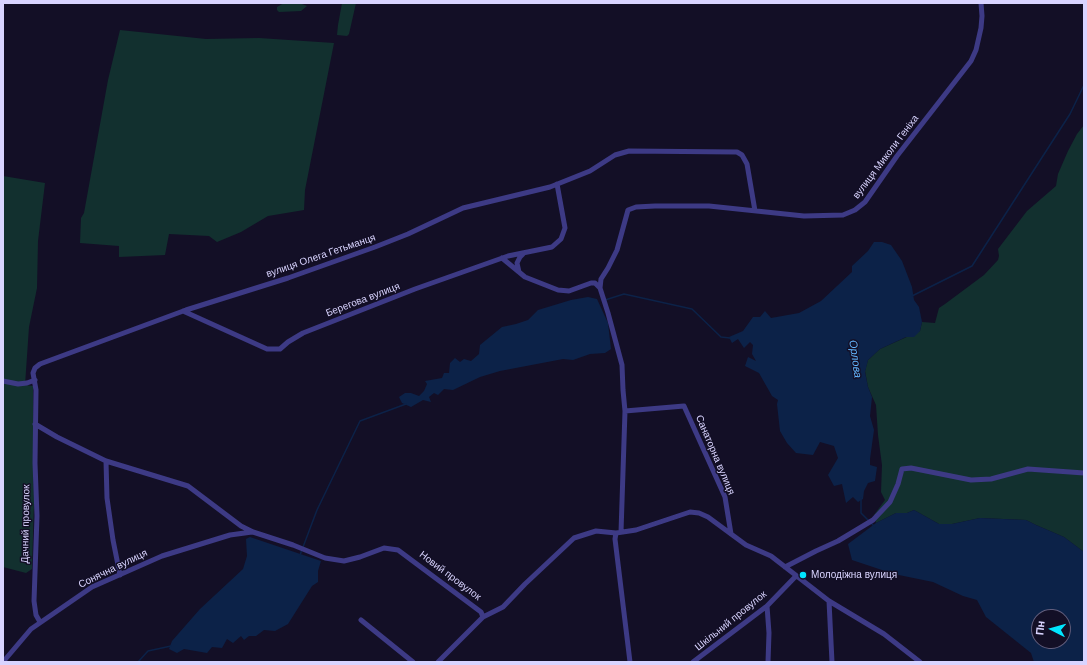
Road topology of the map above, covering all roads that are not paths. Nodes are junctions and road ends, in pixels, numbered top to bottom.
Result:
1 (981, 3) edge
2 (557, 184) junction
3 (755, 211) junction
4 (524, 254) junction
5 (502, 258) junction
6 (519, 272) junction
7 (600, 288) junction
8 (184, 311) junction
9 (33, 373) joint
10 (35, 380) junction
11 (3, 382) edge
12 (625, 411) junction
13 (35, 424) junction
14 (106, 461) junction
15 (1084, 473) edge
16 (253, 532) junction
17 (618, 533) junction
18 (731, 534) junction
19 (785, 567) junction
20 (120, 575) junction
21 (796, 576) junction
22 (829, 601) junction
23 (767, 606) junction
24 (483, 617) junction
25 (361, 620) dead end
26 (40, 622) junction
27 (3, 662) edge
28 (413, 662) edge
29 (438, 662) edge
30 (630, 662) edge
31 (693, 662) edge
32 (768, 662) edge
33 (832, 662) edge
34 (920, 662) edge

1 - 3 street, вулиця Миколи Геніха
2 - 3 street, вулиця Олега Гетьманця
2 - 4 street, Берегова вулиця
2 - 8 street, вулиця Олега Гетьманця
3 - 7 street, вулиця Миколи Геніха
4 - 5 street, Берегова вулиця
4 - 6 street
5 - 6 street
5 - 8 street, Берегова вулиця
6 - 7 street
7 - 12 street
8 - 9 street, вулиця Олега Гетьманця
9 - 10 street, Дачний провулок
10 - 11 street
10 - 13 street, Дачний провулок
12 - 17 street
12 - 18 street, Санаторна вулиця
13 - 14 street
13 - 26 street, Дачний провулок
14 - 16 street
14 - 20 street
15 - 19 street
16 - 20 street, Сонячна вулиця
16 - 24 street, Новий провулок
17 - 18 street
17 - 24 street
17 - 30 street
18 - 19 street
19 - 21 street
20 - 26 street, Сонячна вулиця
21 - 22 street
21 - 23 street, Шкільний провулок
22 - 33 street
22 - 34 street
23 - 31 street, Шкільний провулок
23 - 32 street
24 - 29 street
25 - 28 street
26 - 27 street, Сонячна вулиця

